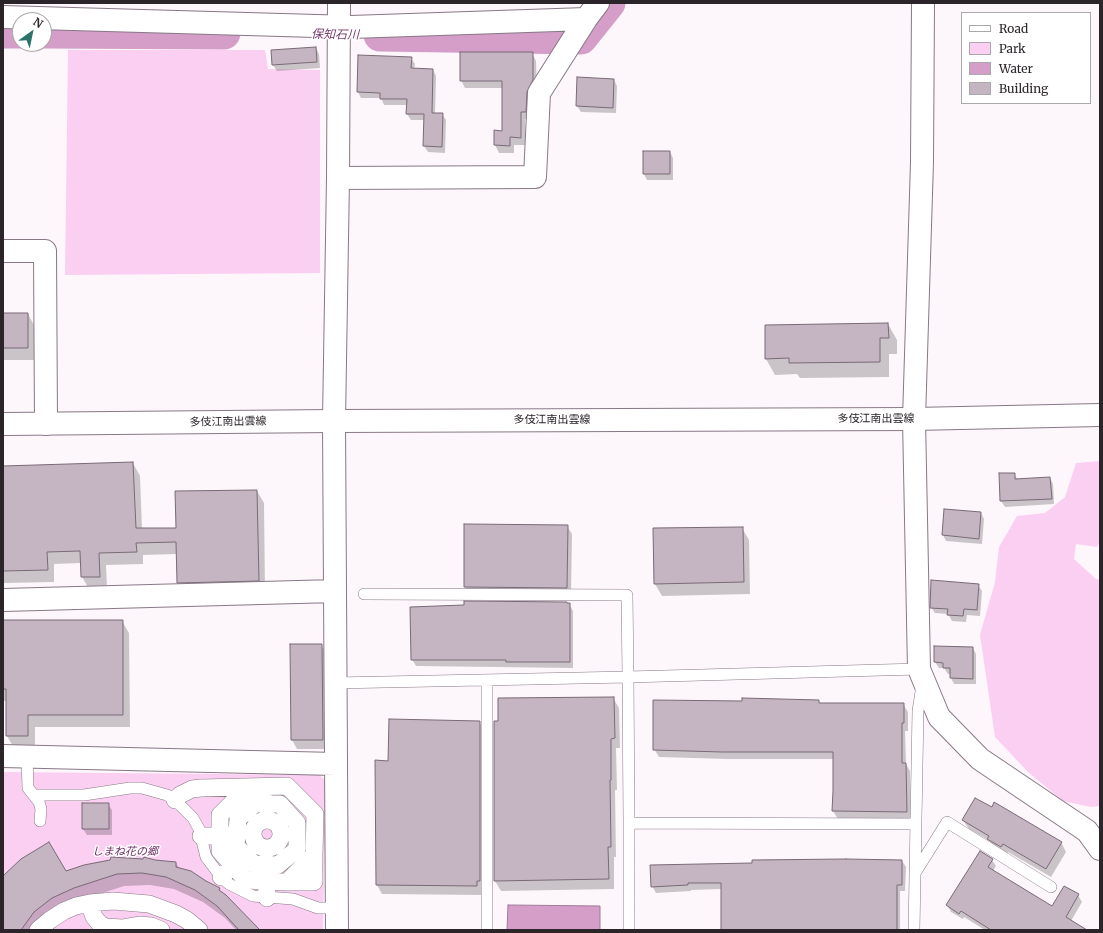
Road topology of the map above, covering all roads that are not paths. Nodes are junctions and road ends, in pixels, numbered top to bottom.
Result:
1 (339, 3) edge
2 (923, 3) edge
3 (590, 8) edge
4 (33, 10) edge
5 (3, 16) edge
6 (339, 26) junction
7 (338, 178) junction
8 (3, 251) edge
9 (1100, 415) edge
10 (914, 419) junction
11 (334, 421) junction
12 (3, 424) edge
13 (46, 424) junction
14 (335, 591) junction
15 (364, 594) dead end
16 (3, 600) edge
17 (921, 675) junction
18 (628, 677) junction
19 (487, 680) junction
20 (335, 683) junction
21 (3, 756) edge
22 (27, 756) junction
23 (335, 764) junction
24 (221, 787) junction
25 (266, 787) junction
26 (34, 795) junction
27 (175, 800) junction
28 (302, 801) junction
29 (40, 821) dead end
30 (629, 824) junction
31 (916, 824) junction
32 (263, 833) junction
33 (201, 836) junction
34 (1100, 849) edge
35 (314, 855) junction
36 (300, 870) junction
37 (915, 873) junction
38 (221, 877) junction
39 (287, 882) junction
40 (1051, 887) dead end
41 (267, 898) junction
42 (90, 906) dead end
43 (337, 908) junction
44 (38, 930) edge
45 (161, 930) edge
46 (199, 930) edge
47 (337, 930) edge
48 (487, 930) edge
49 (629, 930) edge
50 (914, 930) edge

1 - 6 street
2 - 10 street
3 - 6 street
3 - 7 street
4 - 5 street
4 - 6 street
6 - 7 street
7 - 11 street
8 - 13 street
9 - 10 street, 多伎江南出雲線
10 - 11 street, 多伎江南出雲線
10 - 17 street
11 - 13 street, 多伎江南出雲線
11 - 14 street
12 - 13 street, 多伎江南出雲線
14 - 16 street
14 - 20 street
15 - 18 lane
17 - 18 lane
17 - 31 lane
17 - 34 street
18 - 19 lane
18 - 30 lane
19 - 20 lane
19 - 48 lane
20 - 23 street
21 - 22 street
22 - 23 street
22 - 26 lane
23 - 43 street
24 - 25 street
24 - 27 street
24 - 32 street
25 - 28 street
25 - 32 street
25 - 32 street
26 - 27 lane
26 - 29 lane
27 - 33 lane
28 - 32 street
28 - 32 street
30 - 31 lane
30 - 49 lane
31 - 37 lane
32 - 33 street
32 - 35 street
32 - 36 street
32 - 38 street
32 - 39 street
32 - 41 street
33 - 38 lane
35 - 36 street
35 - 39 street
36 - 39 street
37 - 40 lane
37 - 50 lane
38 - 41 lane
41 - 43 lane
42 - 45 street
43 - 47 street
44 - 46 street

